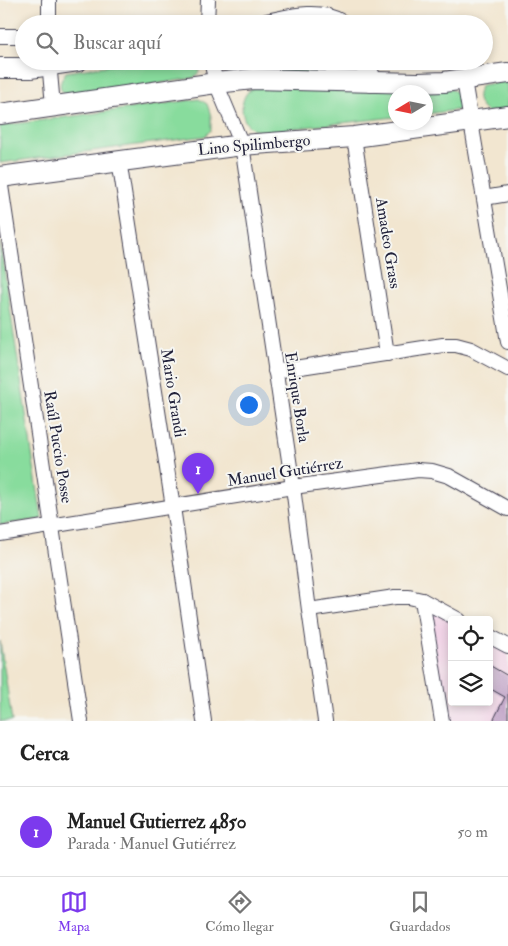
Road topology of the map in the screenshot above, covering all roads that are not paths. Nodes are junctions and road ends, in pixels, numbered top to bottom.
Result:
1 (49, 0) edge
2 (208, 0) edge
3 (49, 15) edge
4 (207, 15) edge
5 (0, 36) edge
6 (15, 36) edge
7 (0, 68) edge
8 (15, 68) edge
9 (50, 70) edge
10 (214, 70) edge
11 (367, 70) edge
12 (508, 73) edge
13 (464, 80) junction
14 (216, 82) junction
15 (372, 82) junction
16 (53, 106) junction
17 (0, 114) edge
18 (508, 116) edge
19 (471, 121) junction
20 (354, 137) junction
21 (242, 144) junction
22 (119, 160) junction
23 (0, 178) edge
24 (508, 194) edge
25 (484, 198) junction
26 (505, 308) edge
27 (508, 342) edge
28 (387, 354) junction
29 (508, 369) edge
30 (275, 370) junction
31 (293, 487) junction
32 (173, 507) junction
33 (508, 509) edge
34 (52, 526) junction
35 (0, 534) edge
36 (422, 600) junction
37 (309, 610) junction
38 (452, 616) edge
39 (493, 638) edge
40 (508, 646) edge
41 (81, 721) edge
42 (204, 721) edge
43 (325, 721) edge
44 (442, 721) edge

1 - 3 street
2 - 4 street
5 - 6 street
7 - 8 main road
9 - 16 street
10 - 14 street, Enrique Borla
11 - 15 main road
12 - 13 main road
13 - 15 main road
13 - 19 street
14 - 15 main road
14 - 16 main road
14 - 21 street, Enrique Borla
16 - 17 main road
18 - 19 main road, Lino Spilimbergo
19 - 20 main road, Lino Spilimbergo
19 - 25 street
20 - 21 main road, Lino Spilimbergo
20 - 28 street, Amadeo Grass
21 - 22 main road, Lino Spilimbergo
21 - 30 street, Enrique Borla
22 - 23 main road, Lino Spilimbergo
22 - 32 street, Mario Grandi
23 - 34 street, Raúl Puccio Posse
24 - 25 street
25 - 26 street
26 - 27 street
28 - 29 street
28 - 30 street
30 - 31 street, Enrique Borla
31 - 32 street, Manuel Gutiérrez
31 - 33 street, Manuel Gutiérrez
31 - 37 street, Enrique Borla
32 - 34 street, Manuel Gutiérrez
32 - 42 street, Mario Grandi
34 - 35 street, Manuel Gutiérrez
34 - 41 street, Raúl Puccio Posse
36 - 37 street
36 - 38 street
36 - 44 street
37 - 43 street, Enrique Borla
39 - 40 street

